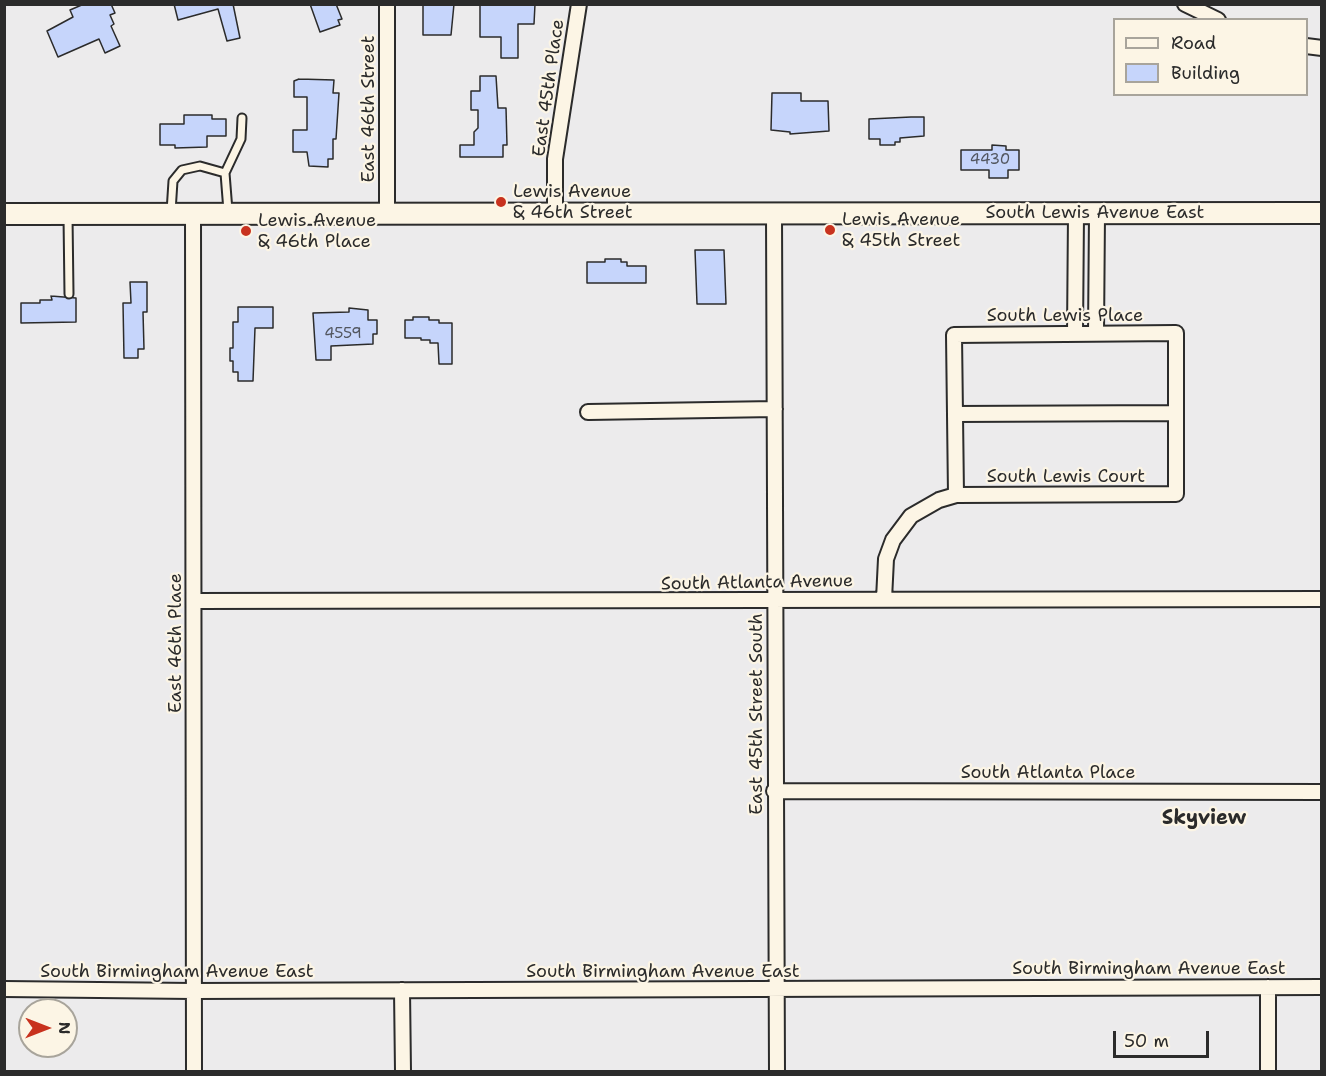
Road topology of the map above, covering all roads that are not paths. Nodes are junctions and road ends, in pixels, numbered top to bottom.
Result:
1 (387, 4) edge
2 (579, 4) edge
3 (1185, 4) edge
4 (1214, 18) edge
5 (242, 118) dead end
6 (225, 173) junction
7 (555, 213) junction
8 (774, 213) junction
9 (1322, 213) edge
10 (4, 214) edge
11 (68, 214) junction
12 (171, 214) junction
13 (193, 214) junction
14 (228, 214) junction
15 (387, 214) junction
16 (1076, 214) junction
17 (1097, 214) junction
18 (1075, 277) junction
19 (1096, 277) junction
20 (69, 294) dead end
21 (1075, 333) junction
22 (1096, 333) junction
23 (775, 409) junction
24 (588, 412) dead end
25 (1176, 413) junction
26 (955, 414) junction
27 (956, 495) junction
28 (884, 599) junction
29 (1322, 599) edge
30 (194, 601) junction
31 (775, 602) junction
32 (774, 791) junction
33 (1322, 792) edge
34 (1268, 987) junction
35 (1322, 987) edge
36 (4, 989) edge
37 (402, 990) junction
38 (776, 990) junction
39 (193, 991) junction
40 (194, 1071) edge
41 (403, 1071) edge
42 (777, 1071) edge
43 (1268, 1071) edge

1 - 15 street, East 46th Street
2 - 7 street, East 45th Place
3 - 4 street
5 - 6 lane
6 - 12 lane
6 - 14 lane
7 - 8 main road, South Lewis Avenue East
7 - 15 main road, South Lewis Avenue East
8 - 16 main road, South Lewis Avenue East
8 - 23 street, East 45th Street South
9 - 17 main road, South Lewis Avenue East
10 - 11 main road, South Lewis Avenue East
11 - 12 main road, South Lewis Avenue East
11 - 20 lane
12 - 13 main road, South Lewis Avenue East
13 - 14 main road, South Lewis Avenue East
13 - 30 street, East 46th Place
14 - 15 main road, South Lewis Avenue East
16 - 17 main road, South Lewis Avenue East
16 - 18 street
17 - 19 street
18 - 19 lane
18 - 21 street
19 - 22 street
21 - 22 street, South Lewis Place
21 - 26 street, South Lewis Place
22 - 25 street, South Lewis Place
23 - 24 street
23 - 31 street, East 45th Street South
25 - 26 street
25 - 27 street, South Lewis Court
26 - 27 street
27 - 28 street
28 - 29 street, South Atlanta Avenue
28 - 31 street, South Atlanta Avenue
30 - 31 street, South Atlanta Avenue
30 - 39 street, East 46th Place
31 - 32 street, East 45th Street South
32 - 33 street, South Atlanta Place
32 - 38 street, East 45th Street South
34 - 35 street, South Birmingham Avenue East
34 - 38 street, South Birmingham Avenue East
34 - 43 street
36 - 39 street, South Birmingham Avenue East
37 - 38 street, South Birmingham Avenue East
37 - 39 street, South Birmingham Avenue East
37 - 41 street
38 - 42 street, East 45th Street South
39 - 40 street, East 46th Place

